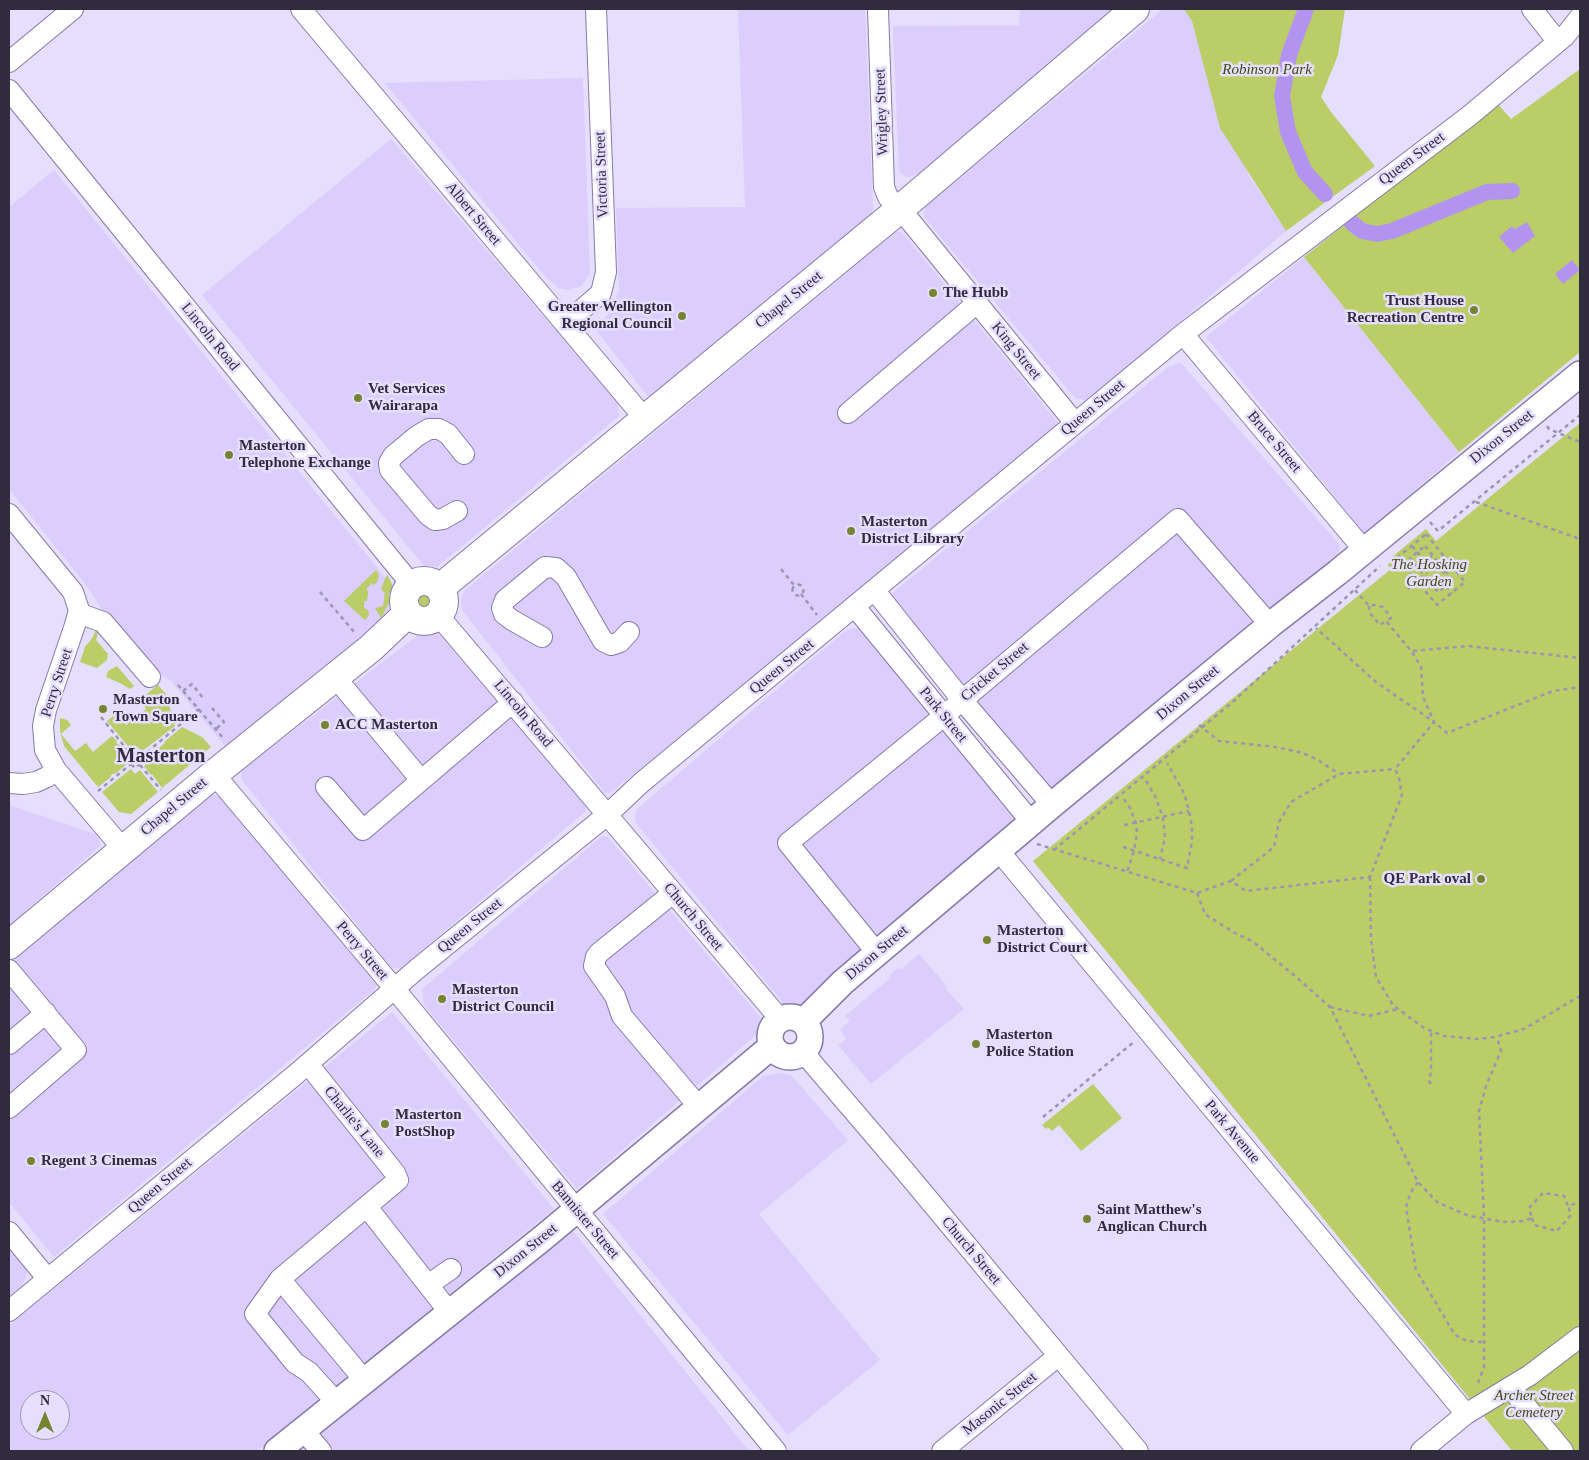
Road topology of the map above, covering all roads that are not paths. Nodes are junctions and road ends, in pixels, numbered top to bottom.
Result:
1 (73, 9) edge
2 (301, 9) edge
3 (596, 9) edge
4 (878, 9) edge
5 (1135, 9) edge
6 (1532, 9) edge
7 (1580, 17) edge
8 (1568, 36) edge
9 (9, 62) edge
10 (9, 90) edge
11 (900, 209) junction
12 (977, 303) junction
13 (565, 324) junction
14 (1183, 334) junction
15 (1580, 374) edge
16 (848, 413) dead end
17 (645, 419) junction
18 (1075, 424) junction
19 (464, 454) dead end
20 (457, 511) dead end
21 (9, 514) edge
22 (1373, 557) junction
23 (411, 584) junction
24 (440, 588) junction
25 (875, 591) junction
26 (855, 607) junction
27 (78, 613) junction
28 (408, 613) junction
29 (438, 615) junction
30 (1270, 626) junction
31 (628, 632) dead end
32 (542, 637) dead end
33 (150, 677) dead end
34 (335, 677) junction
35 (962, 700) junction
36 (512, 702) junction
37 (943, 716) junction
38 (56, 770) junction
39 (214, 774) junction
40 (421, 780) junction
41 (9, 783) edge
42 (326, 787) dead end
43 (1052, 805) junction
44 (607, 815) junction
45 (1015, 837) junction
46 (123, 849) junction
47 (673, 893) junction
48 (9, 945) edge
49 (877, 953) junction
50 (9, 970) edge
51 (395, 990) junction
52 (46, 1014) junction
53 (792, 1020) junction
54 (9, 1044) edge
55 (772, 1046) junction
56 (803, 1052) junction
57 (308, 1064) junction
58 (699, 1107) junction
59 (9, 1108) edge
60 (367, 1207) junction
61 (577, 1210) junction
62 (9, 1232) edge
63 (451, 1269) dead end
64 (47, 1278) junction
65 (280, 1279) junction
66 (428, 1285) junction
67 (9, 1311) edge
68 (450, 1313) junction
69 (1580, 1337) edge
70 (1058, 1356) junction
71 (365, 1381) junction
72 (1510, 1387) junction
73 (337, 1403) junction
74 (1466, 1414) junction
75 (303, 1430) junction
76 (277, 1451) edge
77 (321, 1451) edge
78 (776, 1451) edge
79 (942, 1451) edge
80 (1138, 1451) edge
81 (1421, 1451) edge
82 (1563, 1451) edge

1 - 9 street
2 - 13 street, Albert Street
3 - 13 street, Victoria Street
4 - 11 street, Wrigley Street
5 - 11 highway, Chapel Street
6 - 8 street
7 - 8 street, Queen Street
8 - 14 street, Queen Street
10 - 23 street, Lincoln Road
11 - 12 street, King Street
11 - 17 highway, Chapel Street
12 - 16 street
12 - 18 street, King Street
13 - 17 street, Albert Street
14 - 18 street, Queen Street
14 - 22 street, Bruce Street
15 - 22 main road, Dixon Street
17 - 24 highway, Chapel Street
18 - 25 street, Queen Street
19 - 20 street
21 - 27 street
22 - 30 main road, Dixon Street
23 - 24 highway
23 - 28 highway
24 - 29 highway
25 - 26 street, Queen Street
25 - 35 street, Park Street
26 - 37 street, Park Street
26 - 44 street, Queen Street
27 - 33 street
27 - 38 street, Perry Street
28 - 29 highway
28 - 34 highway, Chapel Street
29 - 36 street, Lincoln Road
30 - 35 street, Cricket Street
30 - 43 main road, Dixon Street
31 - 32 street
34 - 39 highway, Chapel Street
34 - 40 street
35 - 37 street, Cricket Street
35 - 43 street, Park Street
36 - 40 street
36 - 44 street, Lincoln Road
37 - 45 street, Park Street
37 - 49 street, Cricket Street
38 - 41 street
38 - 46 street, Perry Street
39 - 46 highway, Chapel Street
39 - 51 street, Perry Street
40 - 42 street
43 - 45 main road, Dixon Street
44 - 47 street, Church Street
44 - 51 street, Queen Street
45 - 49 main road, Dixon Street
45 - 74 street, Park Avenue
46 - 48 highway, Chapel Street
47 - 53 street, Church Street
47 - 58 street
49 - 53 main road, Dixon Street
50 - 52 street
51 - 57 street, Queen Street
51 - 61 street, Bannister Street
52 - 54 street
52 - 59 street
53 - 55 main road
53 - 56 main road
55 - 56 main road
55 - 58 main road, Dixon Street
56 - 70 street, Church Street
57 - 60 street, Charlie's Lane
57 - 64 street, Queen Street
58 - 61 main road, Dixon Street
60 - 65 street
60 - 66 street
61 - 68 main road, Dixon Street
61 - 78 street, Bannister Street
62 - 64 street
63 - 66 street
64 - 67 street, Queen Street
65 - 71 street
65 - 73 street
66 - 68 street
68 - 71 main road, Dixon Street
69 - 72 street
70 - 79 street, Masonic Street
70 - 80 street, Church Street
71 - 73 main road, Dixon Street
72 - 74 street
72 - 82 street
73 - 75 main road, Dixon Street
74 - 81 street
75 - 76 main road, Dixon Street
75 - 77 street

